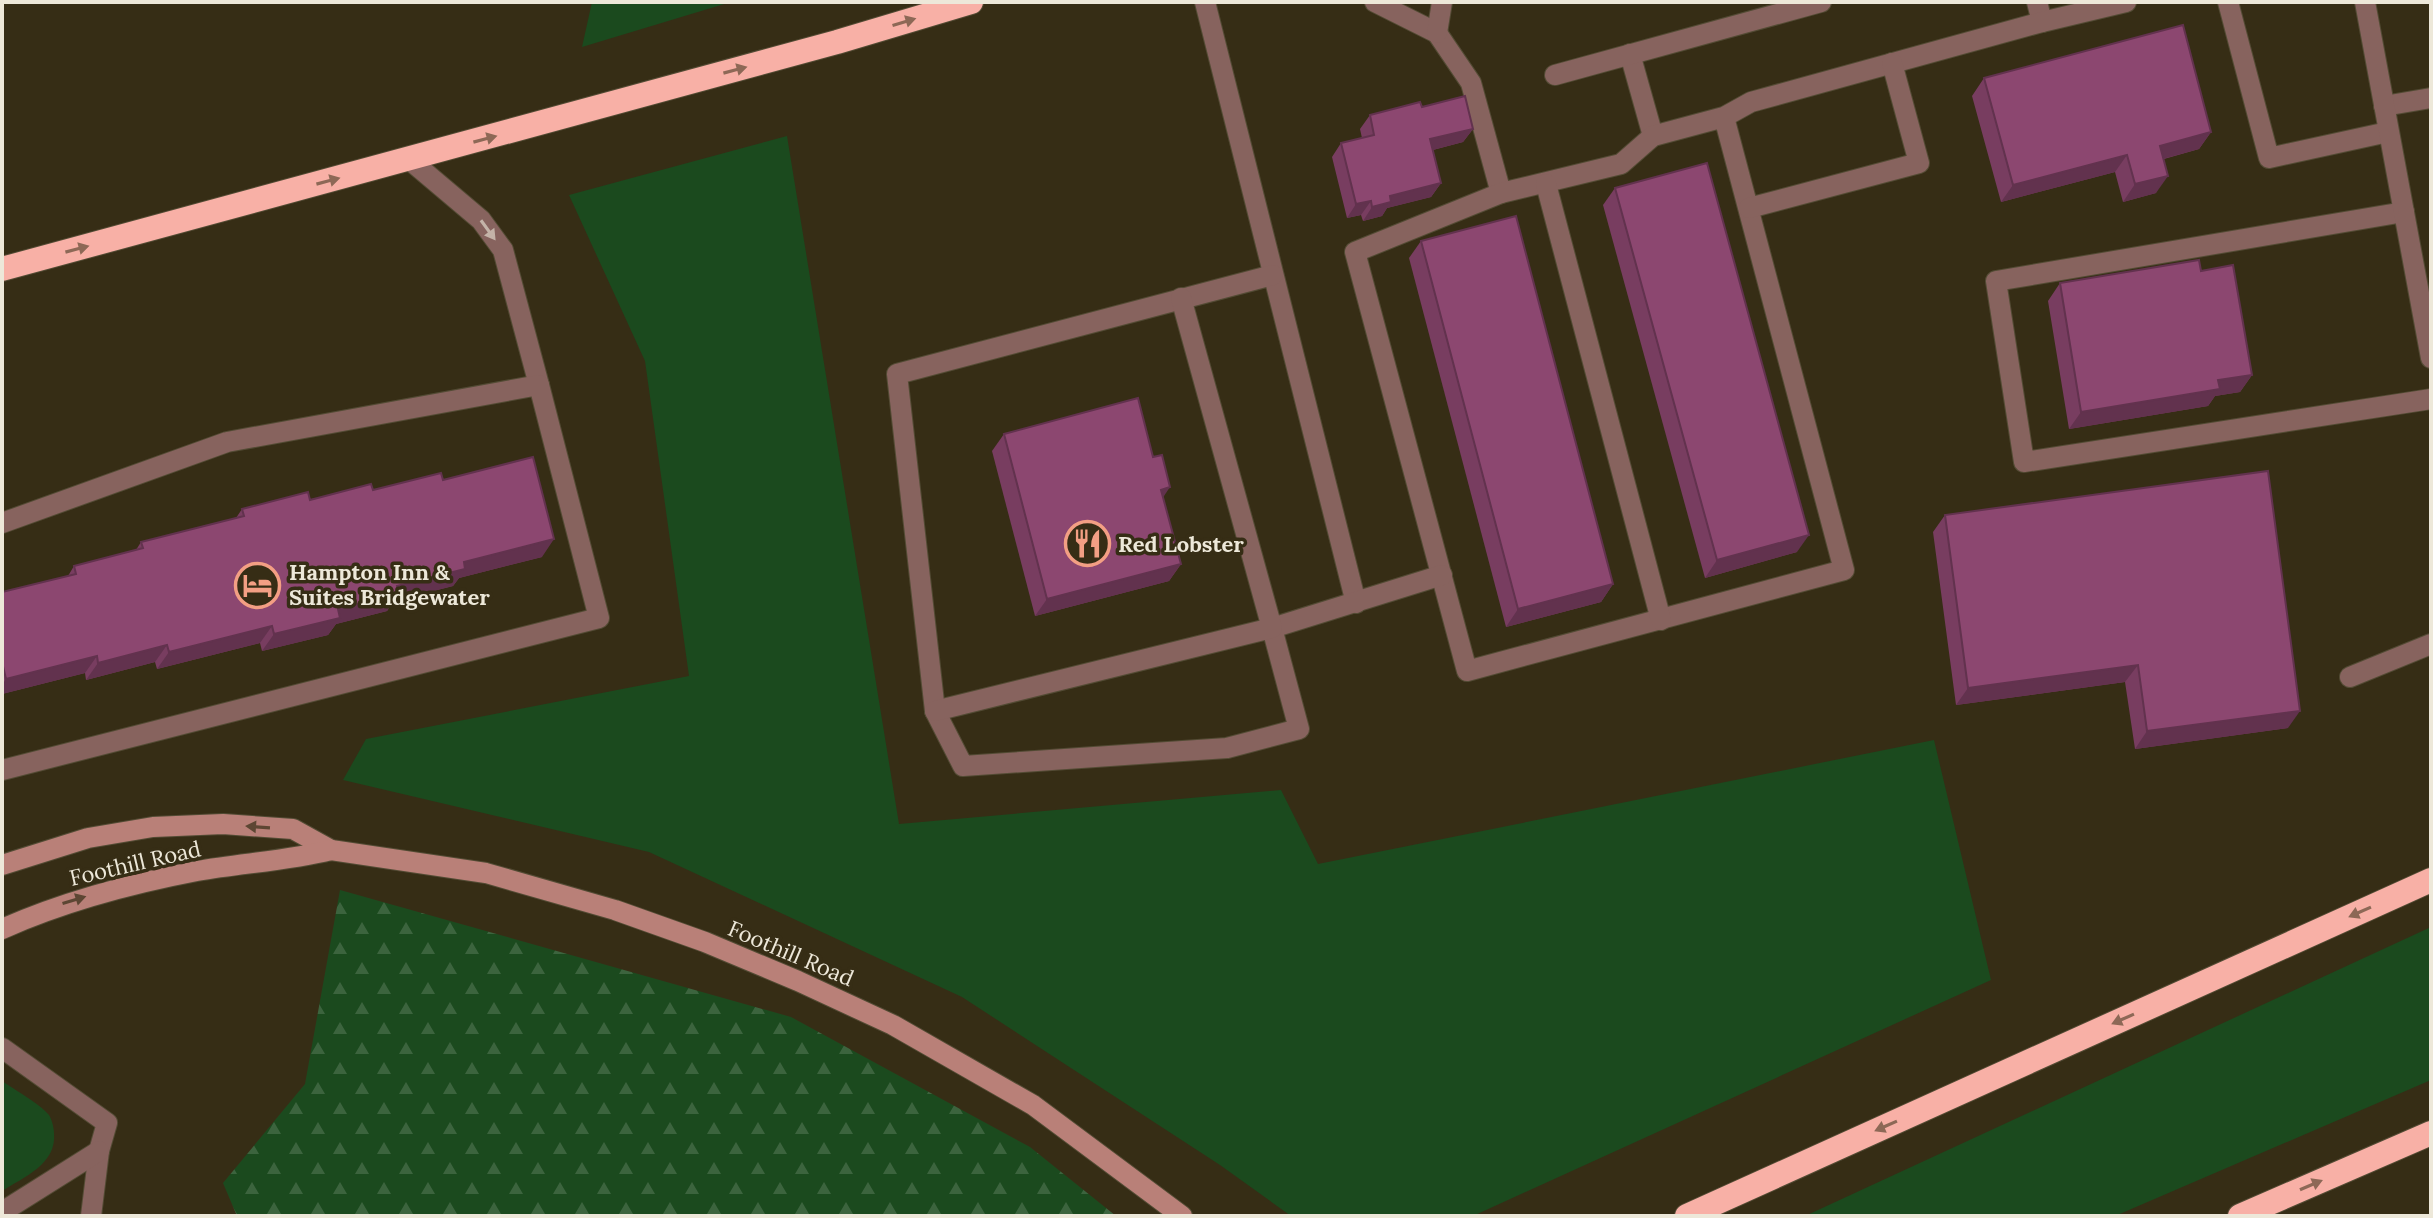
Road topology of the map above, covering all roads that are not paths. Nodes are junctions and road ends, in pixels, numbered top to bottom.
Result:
1 (971, 2) edge
2 (1205, 2) edge
3 (1375, 2) edge
4 (1442, 2) edge
5 (1821, 2) edge
6 (2126, 2) edge
7 (2228, 2) edge
8 (2365, 2) edge
9 (2040, 12) edge
10 (1437, 33) junction
11 (1630, 54) junction
12 (1892, 63) junction
13 (1555, 75) dead end
14 (2431, 98) edge
15 (2384, 106) junction
16 (1724, 117) junction
17 (2388, 132) junction
18 (1653, 136) junction
19 (410, 160) junction
20 (1546, 184) junction
21 (1501, 193) junction
22 (1749, 208) junction
23 (2404, 212) junction
24 (2, 269) edge
25 (1273, 275) junction
26 (1181, 298) junction
27 (2431, 358) edge
28 (539, 385) junction
29 (2431, 399) edge
30 (2, 523) edge
31 (1442, 575) junction
32 (1356, 603) junction
33 (1661, 620) junction
34 (1272, 628) junction
35 (2431, 644) edge
36 (2350, 677) dead end
37 (935, 711) junction
38 (2, 770) edge
39 (331, 850) junction
40 (2, 865) edge
41 (2431, 880) edge
42 (2, 929) edge
43 (2, 1048) edge
44 (2431, 1133) edge
45 (99, 1151) junction
46 (2, 1212) edge
47 (91, 1216) edge
48 (1182, 1216) edge
49 (1687, 1216) edge
50 (2240, 1216) edge

19 -> 1 highway
2 - 25 street
3 - 10 street
4 - 10 street
5 - 11 street
6 - 9 street
7 - 17 street
8 - 15 street
9 - 12 street
10 - 21 street
11 - 13 street
11 - 18 street
12 - 16 street
12 - 22 street
14 - 15 street
15 - 17 street
16 - 18 street
16 - 22 street
17 - 23 street
18 - 20 street
24 -> 19 highway
19 -> 28 street
20 - 21 street
20 - 33 street
21 - 31 street
22 - 33 street
23 - 27 street
23 - 29 street
25 - 26 street
25 - 32 street
26 - 34 street
26 - 37 street
28 - 30 street
28 - 38 street
31 - 32 street
31 - 33 street
32 - 34 street
34 - 37 street
34 - 37 street
35 - 36 street
39 -> 40 street, Foothill Road
42 -> 39 street, Foothill Road
39 - 48 street, Foothill Road
41 -> 49 highway
43 - 45 street
50 -> 44 highway
45 - 46 street
45 - 47 street

